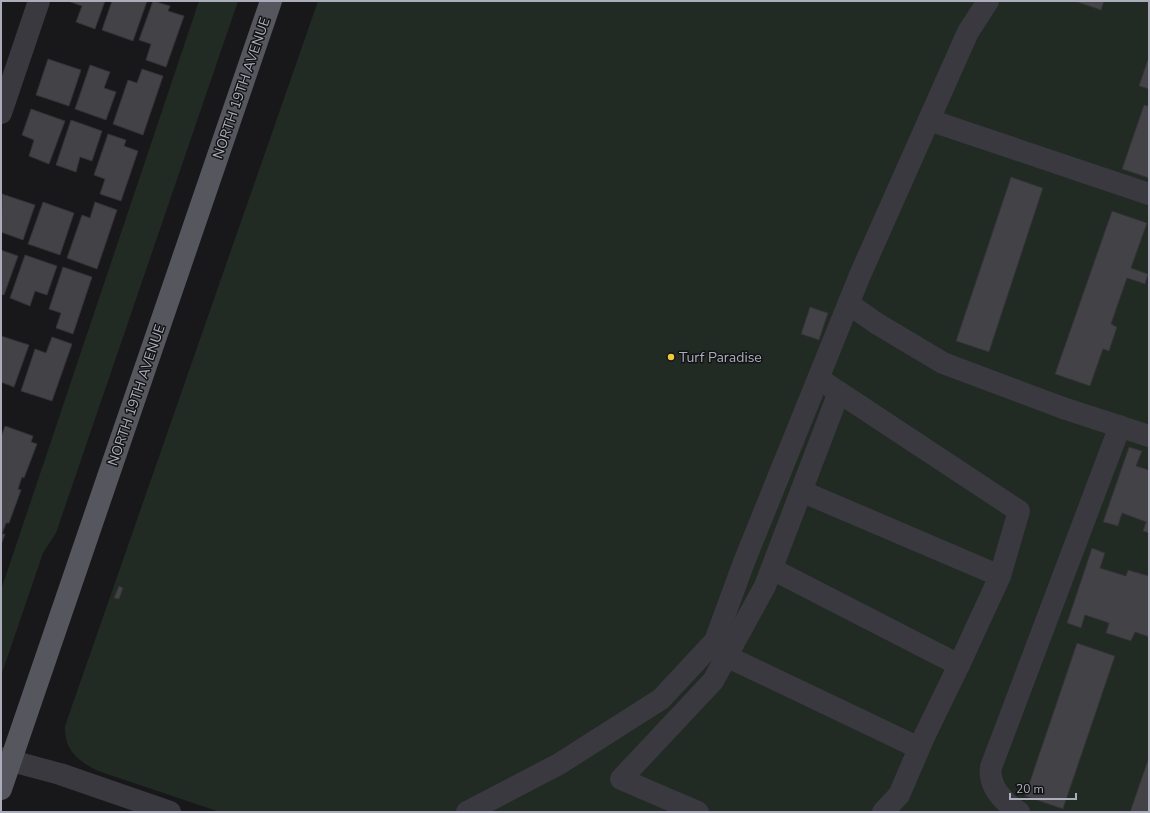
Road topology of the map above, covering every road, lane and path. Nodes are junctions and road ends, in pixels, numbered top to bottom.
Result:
1 (39, 1) edge
2 (271, 1) edge
3 (967, 1) edge
4 (988, 1) edge
5 (968, 32) junction
6 (1, 113) edge
7 (929, 120) junction
8 (1149, 194) edge
9 (849, 304) junction
10 (819, 379) junction
11 (839, 392) junction
12 (1120, 426) junction
13 (1149, 436) edge
14 (801, 491) junction
15 (772, 568) junction
16 (1000, 576) junction
17 (726, 656) junction
18 (960, 665) junction
19 (919, 748) junction
20 (6, 759) edge
21 (1, 789) edge
22 (170, 812) edge
23 (468, 812) edge
24 (698, 812) edge
25 (883, 812) edge
26 (1019, 812) edge

1 - 6 street
2 - 20 main road, NORTH 19TH AVENUE
3 - 5 street
4 - 5 street
5 - 7 street
7 - 8 street
7 - 9 street
9 - 10 street
9 - 12 street
10 - 11 street
10 - 23 street
11 - 14 street
11 - 16 street
12 - 13 street
12 - 26 street
14 - 15 street
14 - 16 street
15 - 17 street
15 - 18 street
16 - 18 street
17 - 19 street
17 - 24 street
18 - 19 street
19 - 25 street
20 - 21 main road, NORTH 19TH AVENUE
20 - 22 street

